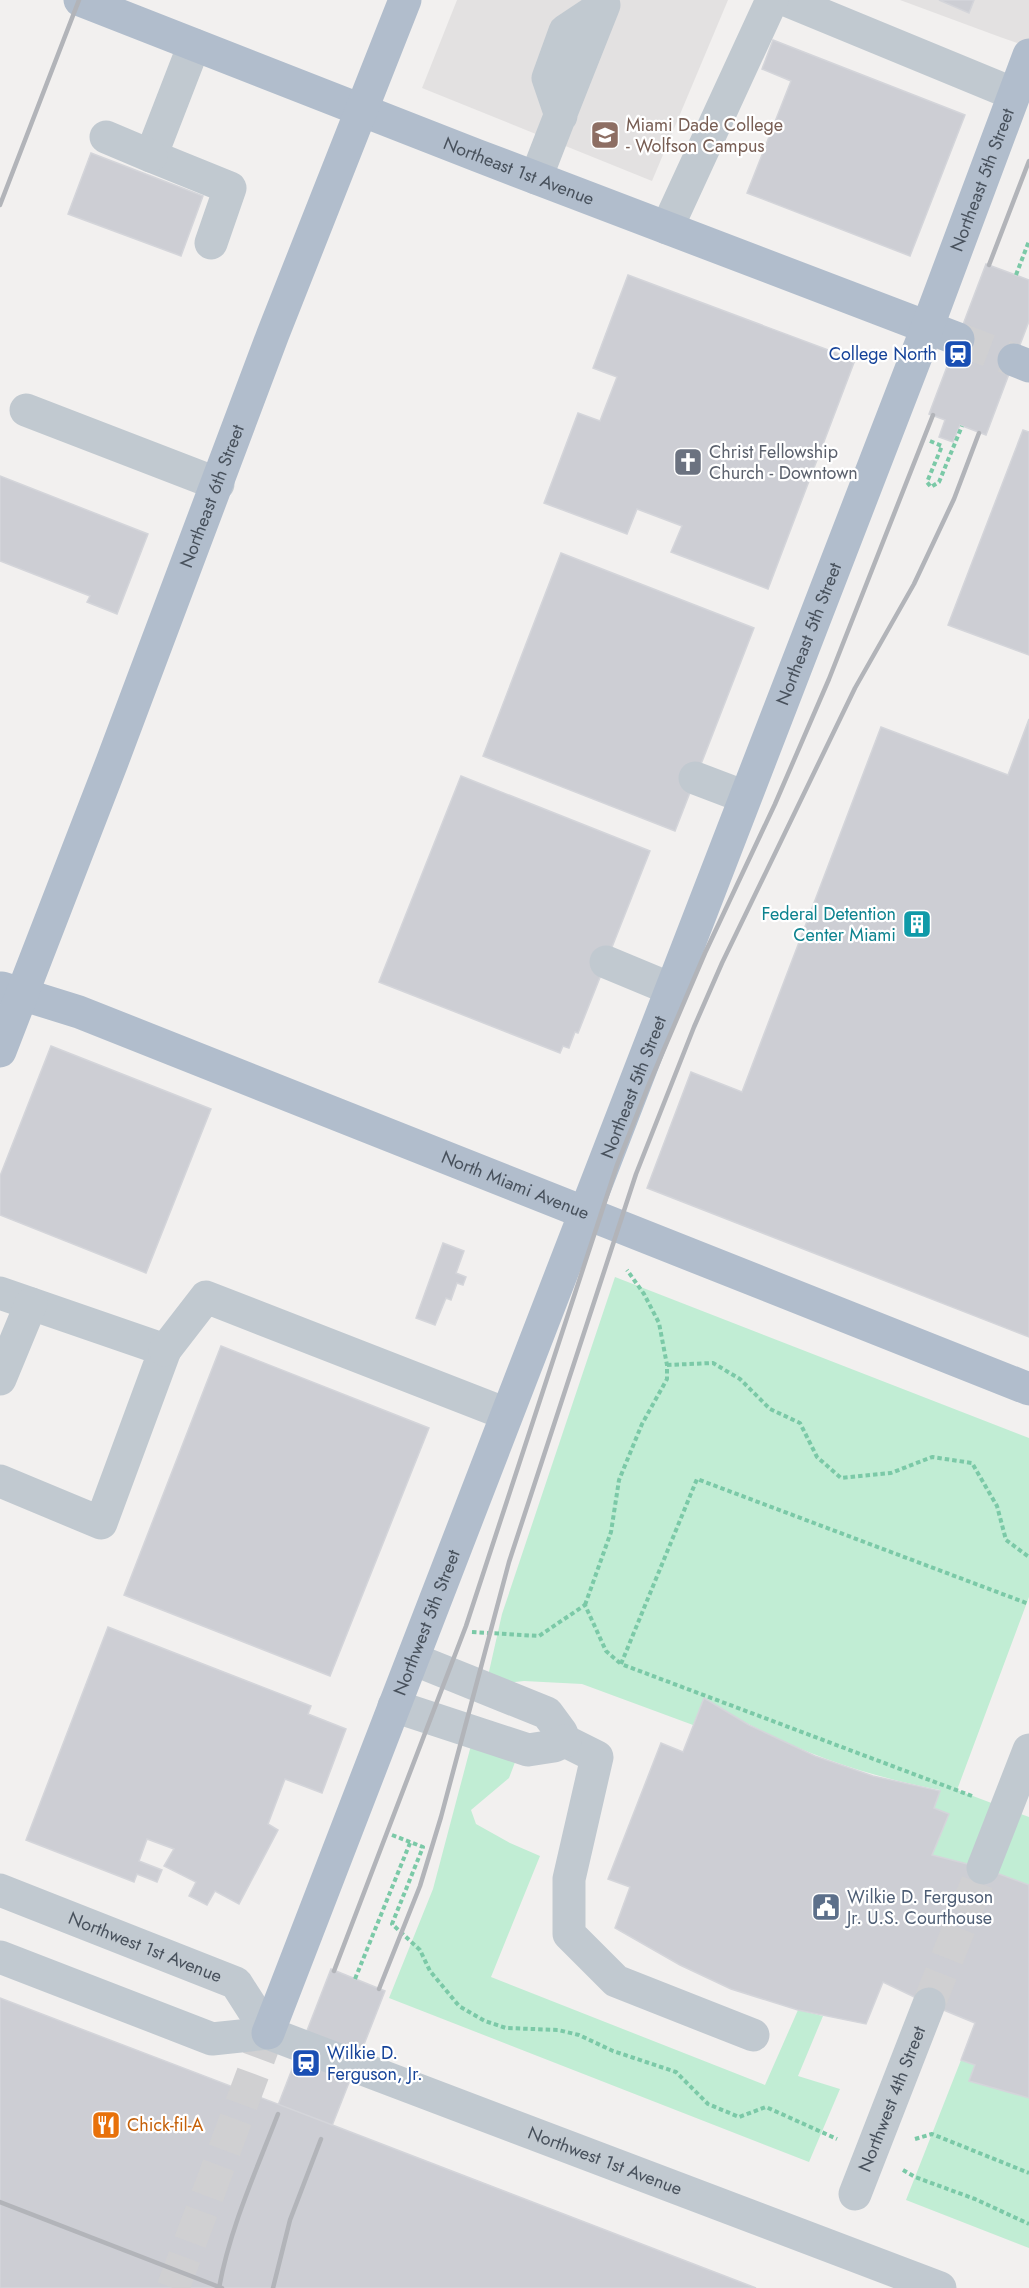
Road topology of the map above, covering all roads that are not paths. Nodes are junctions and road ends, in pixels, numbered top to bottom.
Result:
1 (80, 0) edge
2 (405, 0) edge
3 (772, 0) edge
4 (786, 0) edge
5 (605, 2) edge
6 (194, 45) junction
7 (1029, 55) edge
8 (1014, 94) junction
9 (362, 111) junction
10 (106, 137) dead end
11 (151, 156) junction
12 (536, 178) junction
13 (667, 228) junction
14 (211, 243) dead end
15 (927, 328) junction
16 (958, 339) tunnel mouth
17 (26, 410) dead end
18 (218, 484) junction
19 (695, 778) dead end
20 (745, 797) junction
21 (606, 962) dead end
22 (671, 989) junction
23 (11, 991) edge
24 (0, 1051) edge
25 (585, 1212) junction
26 (0, 1293) edge
27 (31, 1304) junction
28 (165, 1350) junction
29 (0, 1379) edge
30 (1029, 1389) edge
31 (506, 1414) junction
32 (0, 1481) edge
33 (413, 1659) junction
34 (394, 1706) junction
35 (565, 1741) junction
36 (1029, 1750) edge
37 (982, 1868) tunnel mouth
38 (0, 1890) edge
39 (0, 1957) edge
40 (929, 2004) tunnel mouth
41 (268, 2033) junction
42 (753, 2035) dead end
43 (855, 2194) dead end
44 (940, 2288) edge

1 - 6 main road, Northeast 1st Avenue
2 - 9 main road, Northeast 6th Street
3 - 13 street
4 - 8 street
5 - 12 street
6 - 9 main road, Northeast 1st Avenue
6 - 11 street
7 - 8 main road, Northeast 5th Street
8 - 15 main road, Northeast 5th Street
9 - 12 main road, Northeast 1st Avenue
9 - 18 main road, Northeast 6th Street
10 - 11 street
11 - 14 street
12 - 13 main road, Northeast 1st Avenue
13 - 15 main road, Northeast 1st Avenue
15 - 16 main road, Northeast 1st Avenue
15 - 20 main road, Northeast 5th Street
17 - 18 street
18 - 23 main road, Northeast 6th Street
19 - 20 street
20 - 22 main road, Northeast 5th Street
21 - 22 street
22 - 25 main road, Northeast 5th Street
23 - 24 main road, Northeast 6th Street
23 - 25 main road, North Miami Avenue
25 - 30 main road, North Miami Avenue
25 - 31 main road, Northwest 5th Street
26 - 27 street
27 - 28 street
27 - 29 street
28 - 31 street
28 - 32 street
31 - 33 main road, Northwest 5th Street
33 - 34 main road, Northwest 5th Street
33 - 35 street
34 - 35 street
34 - 41 main road, Northwest 5th Street
35 - 42 street
36 - 37 street
38 - 41 street, Northwest 1st Avenue
39 - 41 street, Northwest 1st Avenue
40 - 43 street, Northwest 4th Street
41 - 44 street, Northwest 1st Avenue

